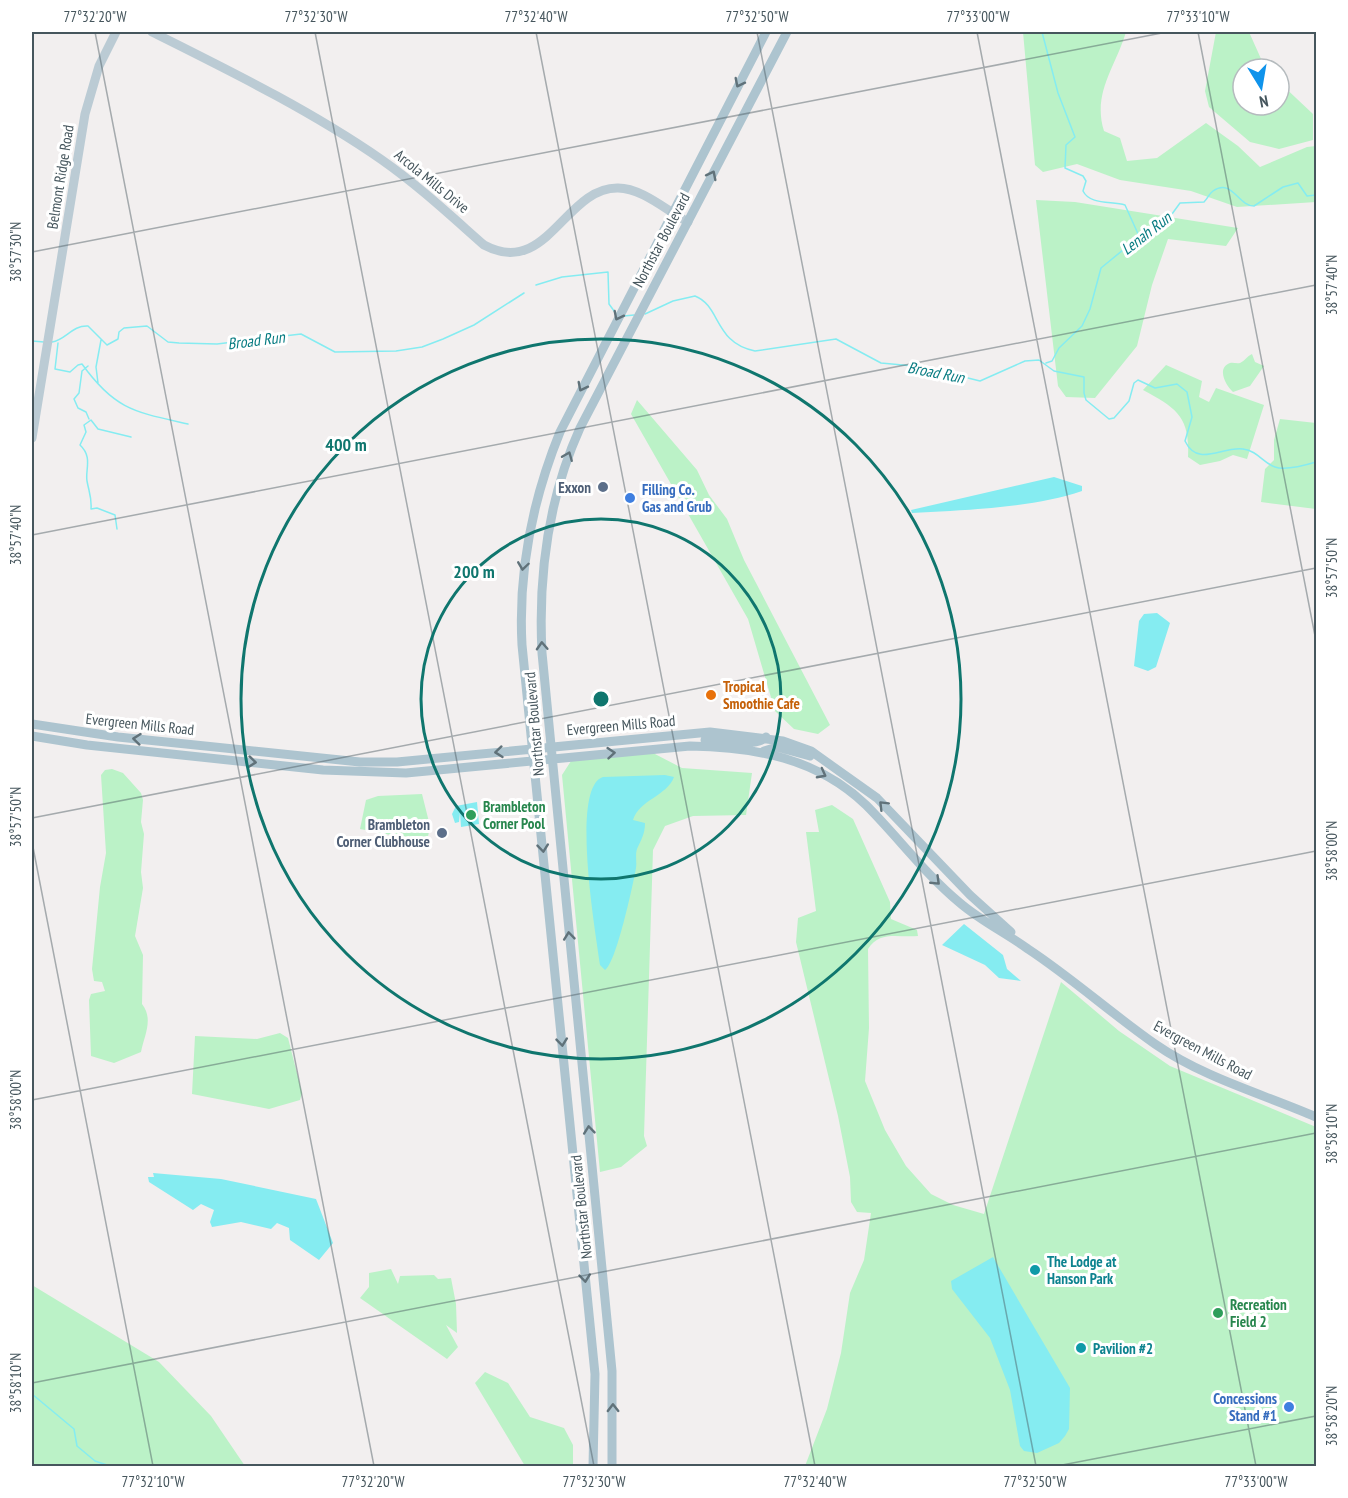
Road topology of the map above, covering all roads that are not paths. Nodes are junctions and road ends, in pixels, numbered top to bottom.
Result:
1 (105, 32) edge
2 (116, 32) edge
3 (152, 32) edge
4 (766, 32) edge
5 (786, 32) edge
6 (106, 50) junction
7 (672, 213) junction
8 (688, 222) junction
9 (32, 438) edge
10 (32, 724) edge
11 (32, 736) edge
12 (766, 737) junction
13 (690, 746) junction
14 (552, 747) junction
15 (533, 748) junction
16 (764, 751) junction
17 (819, 756) junction
18 (552, 758) junction
19 (534, 760) junction
20 (1028, 948) junction
21 (1317, 1117) edge
22 (593, 1467) edge
23 (612, 1467) edge

1 - 6 street
2 - 6 street, Belmont Ridge Road
3 - 7 street, Arcola Mills Drive
4 -> 7 main road, Northstar Boulevard
8 -> 5 main road, Northstar Boulevard
6 - 9 street, Belmont Ridge Road
7 - 8 street, Arcola Mills Drive
7 -> 15 main road, Northstar Boulevard
14 -> 8 main road, Northstar Boulevard
15 -> 10 main road, Evergreen Mills Road
11 -> 19 main road, Evergreen Mills Road
12 - 13 main road
12 - 14 main road, Evergreen Mills Road
12 - 17 main road, Evergreen Mills Road
13 - 16 main road, Evergreen Mills Road
18 -> 13 main road, Evergreen Mills Road
14 - 15 main road, Evergreen Mills Road
14 - 18 main road, Northstar Boulevard
15 - 19 main road, Northstar Boulevard
16 - 17 main road
16 -> 20 main road, Evergreen Mills Road
20 -> 17 main road, Evergreen Mills Road
18 - 19 main road, Evergreen Mills Road
23 -> 18 main road, Northstar Boulevard
19 -> 22 main road, Northstar Boulevard
20 - 21 main road, Evergreen Mills Road

